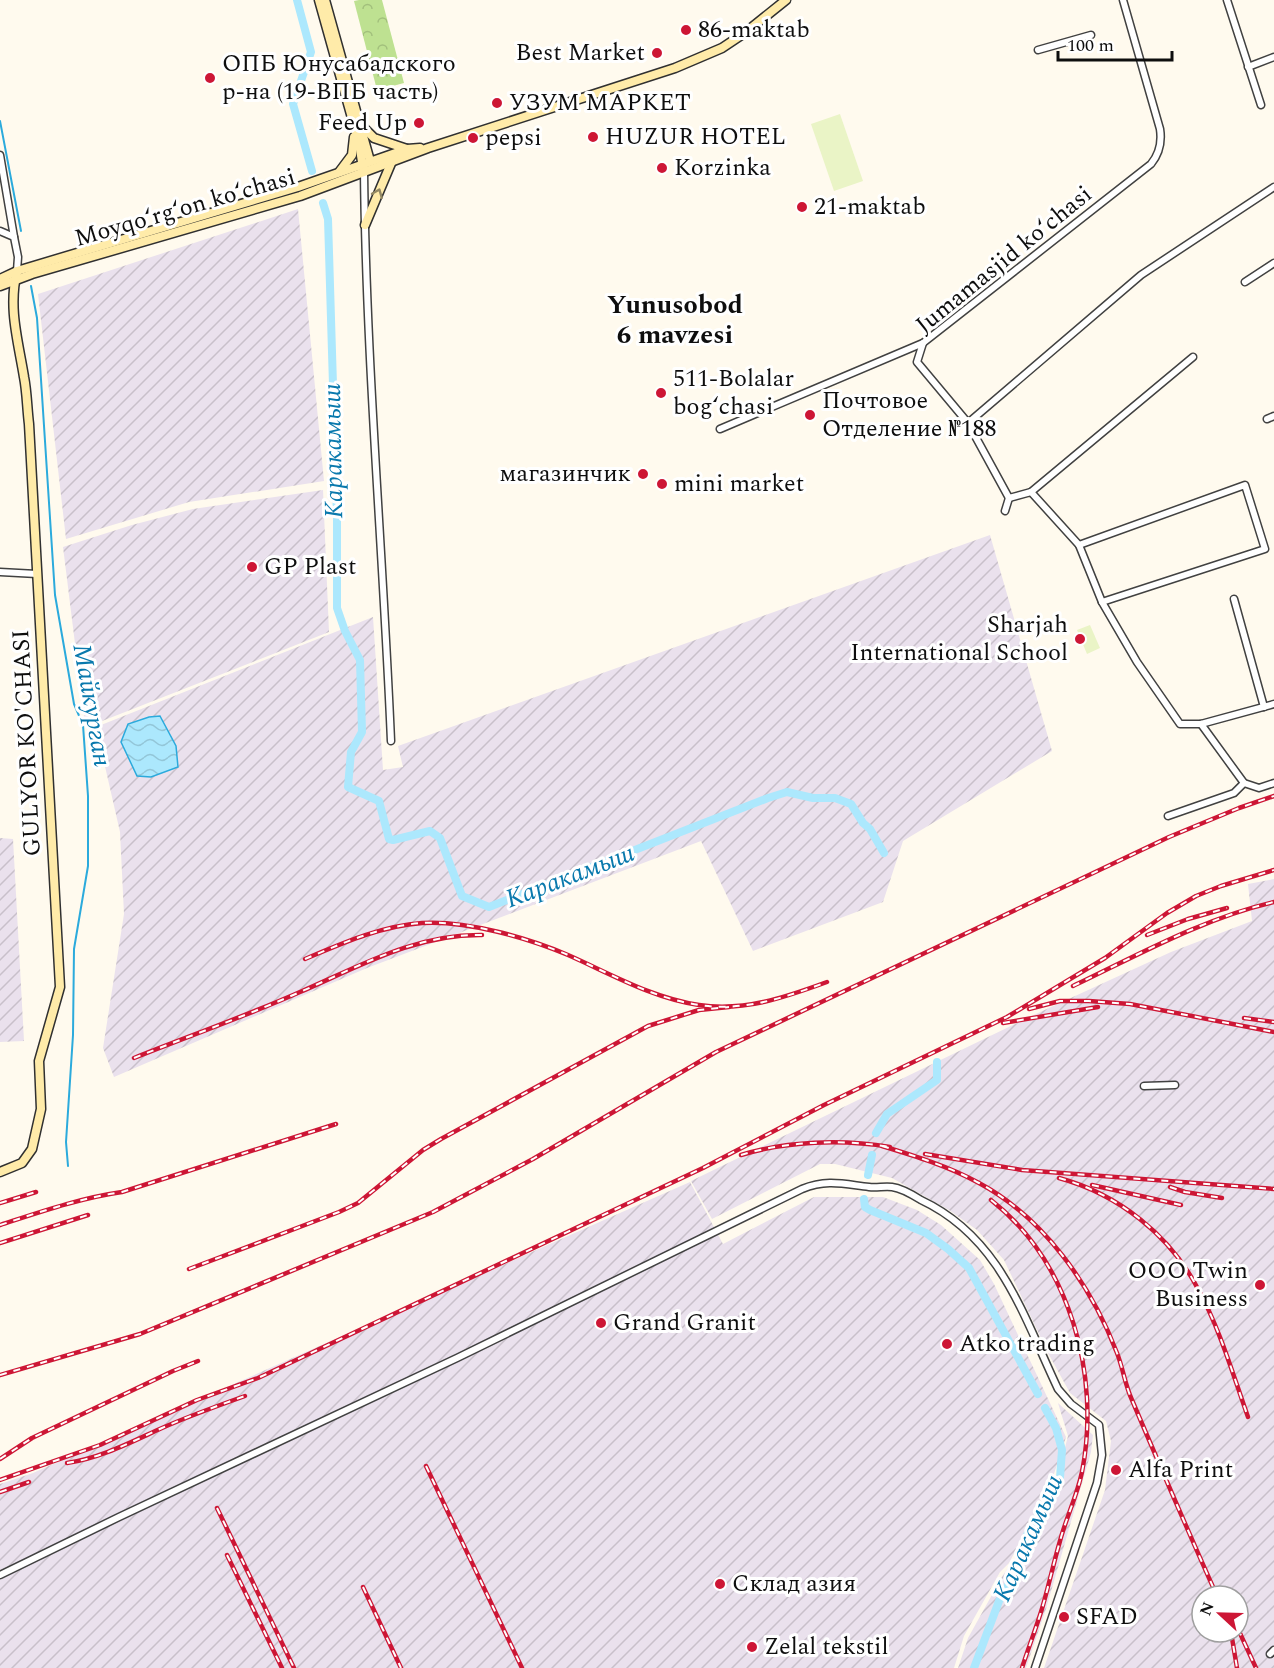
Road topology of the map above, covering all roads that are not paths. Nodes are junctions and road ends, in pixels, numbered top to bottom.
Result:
1 (319, 0) edge
2 (325, 0) edge
3 (786, 0) edge
4 (1123, 0) edge
5 (1227, 0) edge
6 (1091, 35) dead end
7 (1038, 50) dead end
8 (1274, 57) edge
9 (1248, 67) junction
10 (1261, 105) dead end
11 (357, 124) junction
12 (428, 148) junction
13 (407, 149) junction
14 (0, 155) edge
15 (392, 160) junction
16 (365, 165) junction
17 (336, 177) junction
18 (1274, 187) edge
19 (365, 225) junction
20 (0, 231) edge
21 (14, 237) junction
22 (1274, 263) edge
23 (16, 275) junction
24 (0, 279) edge
25 (1245, 282) dead end
26 (0, 286) edge
27 (923, 344) junction
28 (1193, 357) dead end
29 (968, 423) junction
30 (720, 429) dead end
31 (1031, 492) junction
32 (1009, 498) junction
33 (1005, 511) dead end
34 (1079, 545) junction
35 (0, 572) edge
36 (37, 574) junction
37 (1234, 599) dead end
38 (1102, 602) junction
39 (1274, 704) edge
40 (1264, 706) junction
41 (1201, 724) junction
42 (391, 741) dead end
43 (1244, 783) junction
44 (1274, 783) edge
45 (1168, 816) dead end
46 (1175, 1085) dead end
47 (1144, 1086) dead end
48 (0, 1172) edge
49 (0, 1575) edge
50 (1035, 1668) edge

1 - 11 street
2 - 11 street
3 - 12 street
4 - 27 street, Jumamasjid koʻchasi
5 - 9 street
6 - 7 street
8 - 9 street
9 - 10 street
11 - 13 street
11 - 16 street
11 - 17 street
12 - 13 street
12 - 15 street
13 - 16 street
14 - 21 street, GULYOR KO'CHASI
15 - 16 street
19 -> 15 street
16 - 17 street, Moyqoʻrgʻon koʻchasi
16 - 19 street
17 - 23 street, Moyqoʻrgʻon koʻchasi
18 - 29 street
19 - 42 street
20 - 21 street
21 - 23 street, GULYOR KO'CHASI
22 - 25 street
23 - 24 street
23 - 26 street
23 - 36 street, GULYOR KO'CHASI
27 - 29 street, Jumamasjid koʻchasi
27 - 30 street
28 - 31 street
29 - 32 street, Jumamasjid koʻchasi
31 - 32 street
31 - 34 street
32 - 33 street
34 - 38 street
34 - 38 street
35 - 36 street
36 - 48 street, GULYOR KO'CHASI
37 - 40 street
38 - 41 street
39 - 40 street
40 - 41 street
41 - 43 street
43 - 44 street
43 - 45 street
46 - 47 street
49 - 50 street

